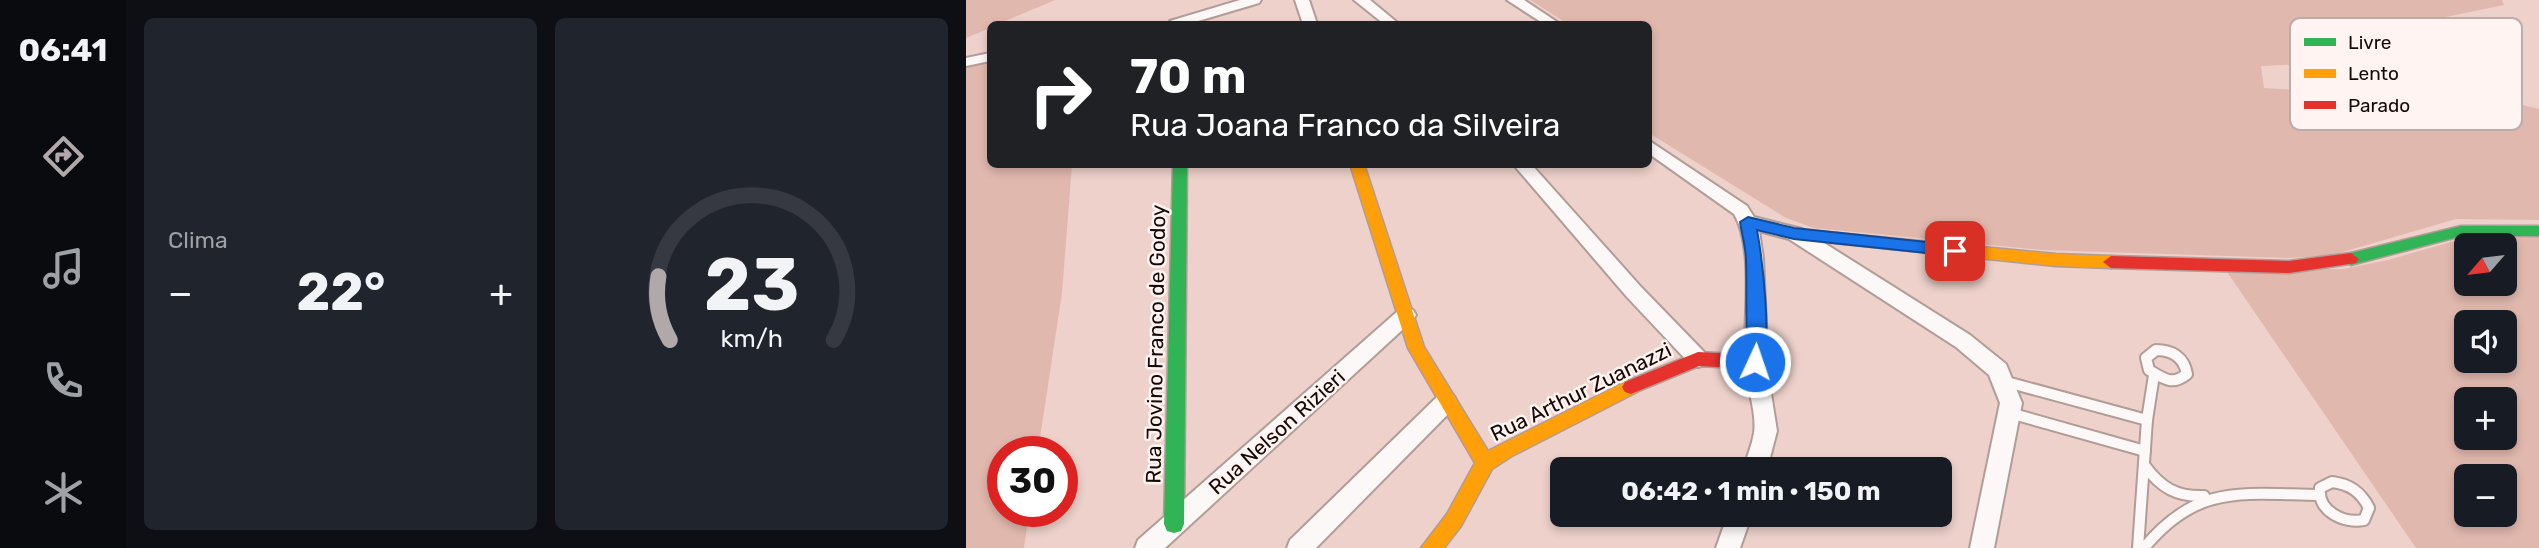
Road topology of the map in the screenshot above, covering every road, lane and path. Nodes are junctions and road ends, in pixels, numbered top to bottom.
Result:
1 (1254, 0) edge
2 (1302, 0) edge
3 (1361, 0) edge
4 (1514, 0) edge
5 (1189, 21) edge
6 (1309, 21) edge
7 (1388, 21) edge
8 (1548, 21) edge
9 (987, 58) edge
10 (966, 62) edge
11 (1652, 148) edge
12 (1180, 168) edge
13 (1358, 168) edge
14 (1524, 168) edge
15 (1748, 222) junction
16 (2539, 231) edge
17 (1794, 234) junction
18 (1406, 314) junction
19 (1698, 359) junction
20 (1755, 362) junction
21 (2154, 375) dead end
22 (2003, 380) junction
23 (1447, 402) junction
24 (2010, 413) junction
25 (2147, 420) junction
26 (2145, 452) junction
27 (1758, 457) edge
28 (1485, 463) junction
29 (2145, 466) junction
30 (2215, 495) junction
31 (2319, 495) dead end
32 (1174, 524) junction
33 (1735, 527) edge
34 (1147, 548) edge
35 (1299, 548) edge
36 (1431, 548) edge
37 (1728, 548) edge
38 (1982, 548) edge
39 (2138, 548) edge
40 (2144, 548) edge

1 - 5 street
2 - 6 street
3 - 7 street
4 - 8 street
9 - 10 street
11 - 15 street
12 - 32 street, Rua Jovino Franco de Godoy
13 - 18 street
14 - 19 street
15 - 17 street
15 - 20 street
16 - 17 street
17 - 22 street
18 - 23 street
18 - 32 street, Rua Nelson Rizieri
19 - 20 street, Rua Arthur Zuanazzi
19 - 28 street, Rua Arthur Zuanazzi
20 - 27 street
21 - 25 lane
22 - 24 street
22 - 25 lane
23 - 28 street
23 - 35 street
24 - 26 lane
24 - 38 street
25 - 26 lane
26 - 29 lane
28 - 36 street, Rua Arthur Zuanazzi
29 - 30 lane
29 - 39 lane
30 - 31 lane
30 - 40 lane
32 - 34 street, Rua Nelson Rizieri
33 - 37 street

